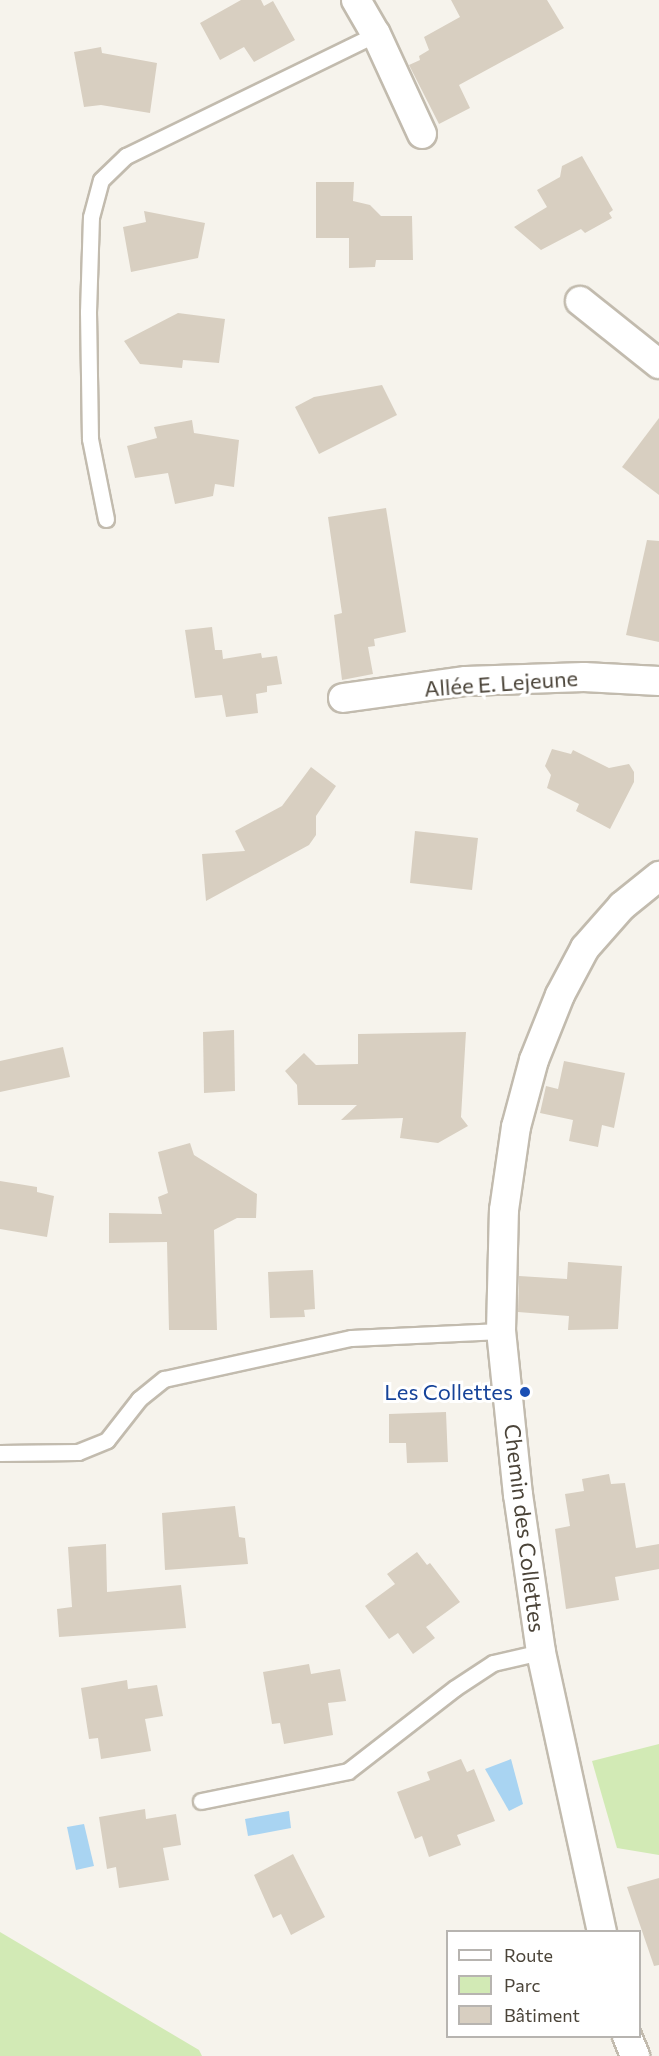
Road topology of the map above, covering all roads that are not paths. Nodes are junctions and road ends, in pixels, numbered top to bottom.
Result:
1 (356, 0) edge
2 (376, 34) junction
3 (422, 134) dead end
4 (580, 301) dead end
5 (659, 364) edge
6 (106, 519) dead end
7 (659, 681) edge
8 (343, 698) dead end
9 (659, 876) edge
10 (501, 1331) junction
11 (0, 1453) edge
12 (541, 1652) junction
13 (201, 1801) dead end
14 (602, 1930) edge
15 (627, 2038) edge
16 (635, 2056) edge

1 - 2 street
2 - 3 street
2 - 6 lane
4 - 5 street
7 - 8 street, Allée E. Lejeune
9 - 10 street, Chemin des Collettes
10 - 11 lane
10 - 12 street, Chemin des Collettes
12 - 13 lane
12 - 14 street, Chemin des Collettes
15 - 16 street

